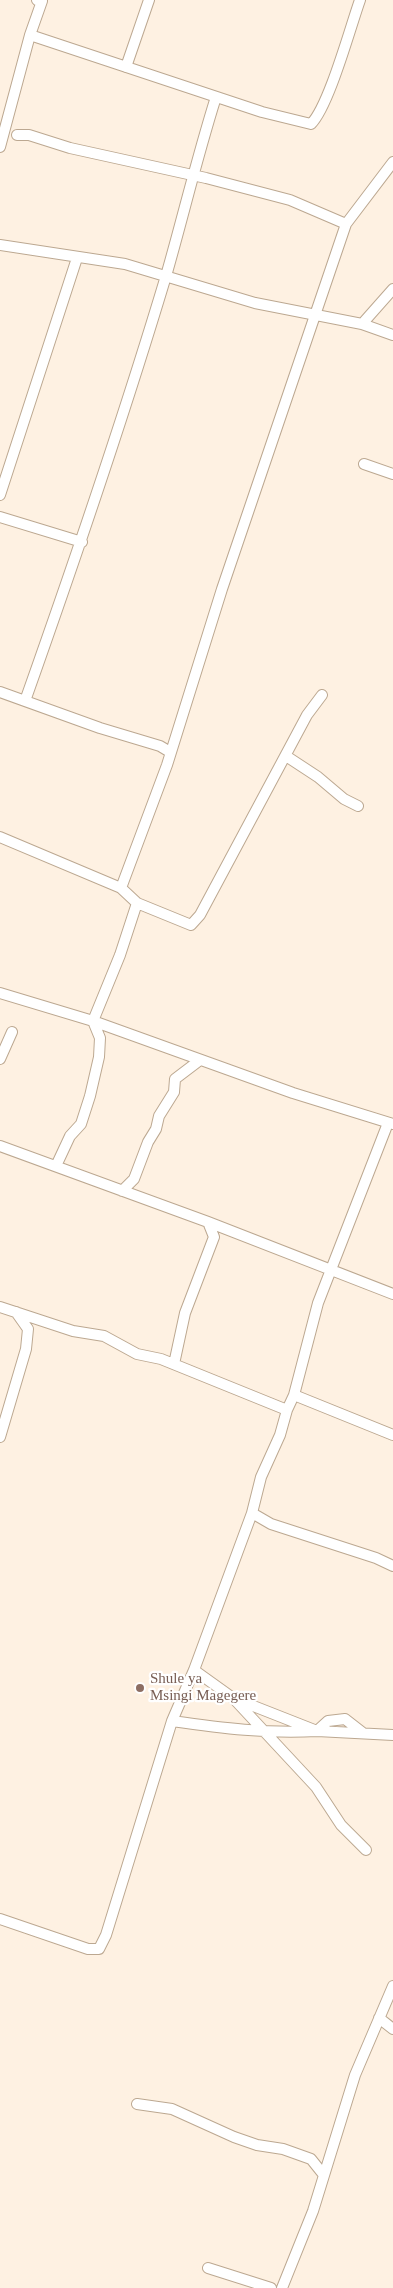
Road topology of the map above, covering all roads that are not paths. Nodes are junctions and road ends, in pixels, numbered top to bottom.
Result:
1 (40, 0) edge
2 (149, 0) edge
3 (360, 0) edge
4 (30, 35) junction
5 (126, 67) junction
6 (216, 97) junction
7 (17, 135) dead end
8 (0, 147) edge
9 (393, 162) edge
10 (193, 176) junction
11 (346, 224) junction
12 (0, 245) edge
13 (76, 258) junction
14 (166, 276) junction
15 (393, 289) edge
16 (315, 315) junction
17 (362, 324) junction
18 (393, 335) edge
19 (364, 464) dead end
20 (393, 474) edge
21 (0, 494) edge
22 (0, 517) edge
23 (82, 542) junction
24 (0, 692) edge
25 (322, 695) dead end
26 (25, 701) junction
27 (170, 752) junction
28 (286, 756) junction
29 (358, 806) dead end
30 (0, 837) edge
31 (121, 888) junction
32 (137, 904) junction
33 (0, 993) edge
34 (93, 1021) junction
35 (12, 1032) dead end
36 (0, 1059) edge
37 (200, 1060) junction
38 (391, 1124) edge
39 (0, 1146) edge
40 (56, 1166) junction
41 (122, 1191) junction
42 (208, 1222) junction
43 (331, 1271) junction
44 (393, 1294) edge
45 (0, 1307) edge
46 (16, 1312) junction
47 (174, 1364) junction
48 (294, 1395) junction
49 (286, 1410) junction
50 (393, 1435) edge
51 (0, 1437) edge
52 (252, 1513) junction
53 (393, 1566) edge
54 (194, 1670) junction
55 (233, 1698) junction
56 (172, 1721) junction
57 (317, 1731) junction
58 (264, 1732) junction
59 (393, 1734) edge
60 (366, 1850) dead end
61 (0, 1919) edge
62 (393, 1986) edge
63 (379, 2018) junction
64 (393, 2029) edge
65 (137, 2104) dead end
66 (323, 2174) junction
67 (208, 2268) dead end
68 (271, 2288) edge
69 (282, 2288) edge

1 - 4 street
2 - 5 street
3 - 6 street
4 - 5 street
4 - 8 street
5 - 6 street
6 - 10 street
7 - 10 street
9 - 11 street
10 - 11 street
10 - 14 street
11 - 16 street
12 - 13 street
13 - 14 street
13 - 21 street
14 - 16 street
14 - 23 street
15 - 17 street
16 - 17 street
16 - 27 street
17 - 18 street
19 - 20 street
22 - 23 street
23 - 26 street
24 - 26 street
25 - 28 street
26 - 27 street
27 - 31 street
28 - 29 street
28 - 32 street
30 - 31 street
31 - 32 street
32 - 34 street
33 - 34 street
34 - 37 street
34 - 40 street
35 - 36 street
37 - 38 street
37 - 41 street
38 - 43 street
39 - 40 street
40 - 41 street
41 - 42 street
42 - 43 street
42 - 47 street
43 - 44 street
43 - 48 street
45 - 46 street
46 - 47 street
46 - 51 street
47 - 49 street
48 - 49 street
48 - 50 street
49 - 52 street
52 - 53 street
52 - 54 street
54 - 55 street
54 - 56 street
55 - 57 street
55 - 58 street
56 - 58 street
56 - 61 street
57 - 58 street
57 - 59 street
58 - 60 street
62 - 63 street
63 - 64 street
63 - 66 street
65 - 66 street
66 - 69 street
67 - 68 street

